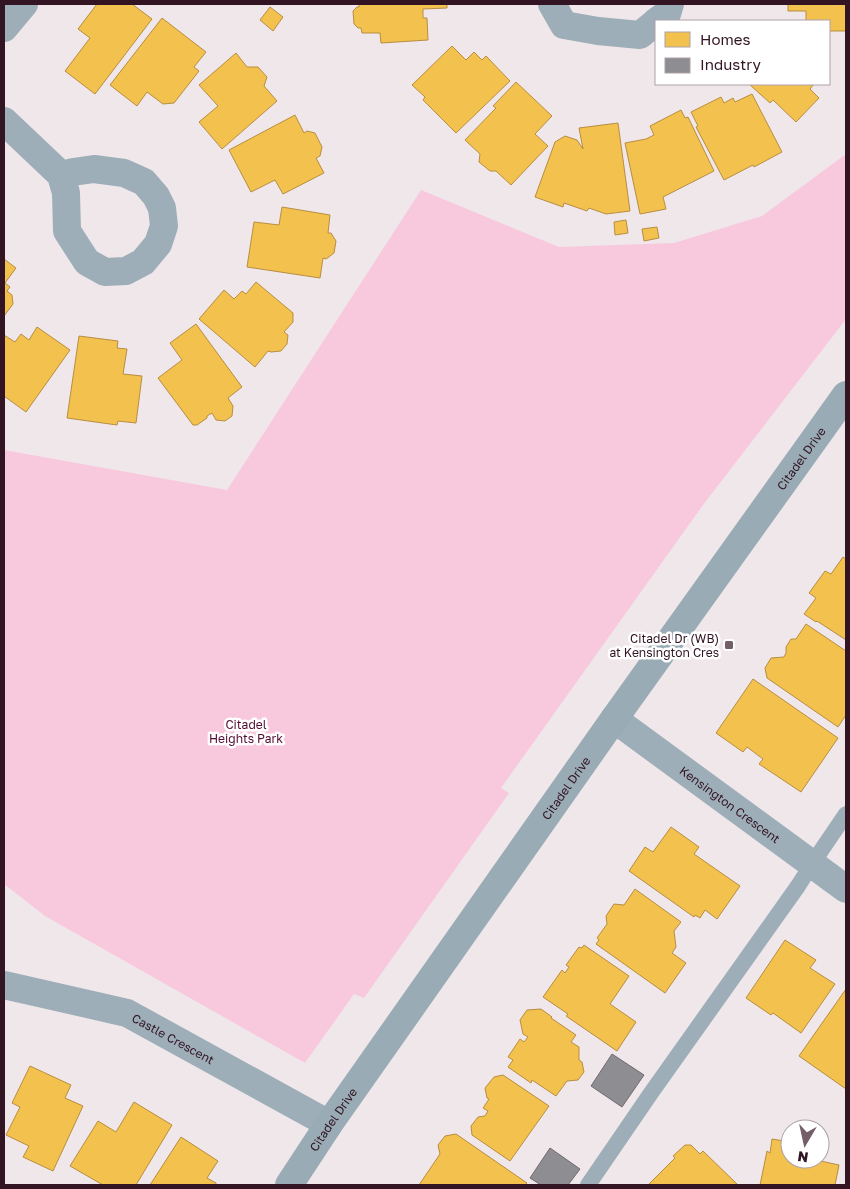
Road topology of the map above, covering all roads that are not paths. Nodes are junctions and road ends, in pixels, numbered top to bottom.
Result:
1 (24, 4) edge
2 (552, 4) edge
3 (670, 4) edge
4 (660, 20) edge
5 (655, 23) edge
6 (4, 28) edge
7 (4, 121) edge
8 (61, 175) dead end
9 (846, 395) edge
10 (614, 719) junction
11 (846, 814) edge
12 (812, 864) junction
13 (846, 889) edge
14 (4, 985) edge
15 (329, 1124) junction
16 (289, 1185) edge
17 (588, 1185) edge

1 - 6 street
2 - 5 street
3 - 4 street
7 - 8 street
9 - 10 street, Citadel Drive
10 - 12 street, Kensington Crescent
10 - 15 street, Citadel Drive
11 - 12 lane
12 - 13 street, Kensington Crescent
12 - 17 lane
14 - 15 street, Castle Crescent
15 - 16 street, Citadel Drive

